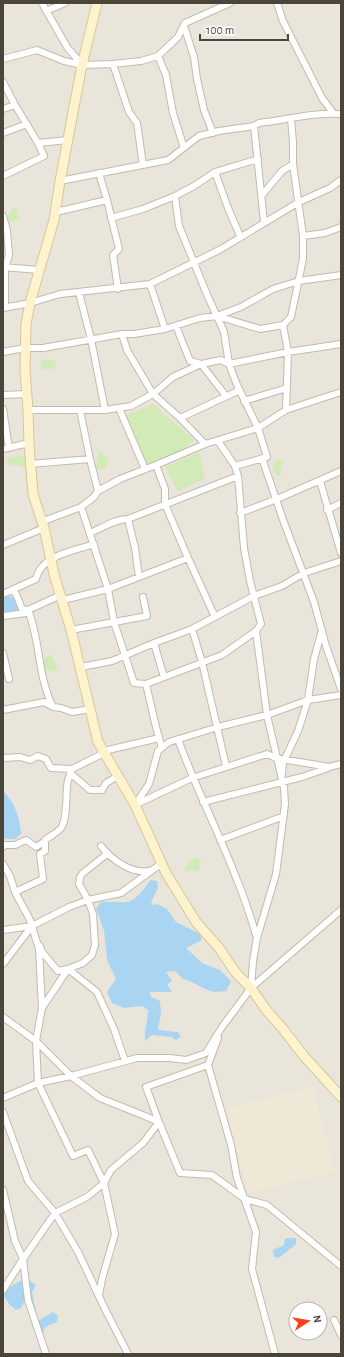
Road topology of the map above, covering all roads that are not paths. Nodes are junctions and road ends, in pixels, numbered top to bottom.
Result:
1 (42, 3) edge
2 (65, 3) edge
3 (97, 3) edge
4 (230, 3) edge
5 (277, 3) edge
6 (46, 11) junction
7 (184, 26) junction
8 (158, 56) junction
9 (3, 59) edge
10 (113, 64) junction
11 (82, 65) junction
12 (3, 82) edge
13 (15, 105) junction
14 (3, 109) edge
15 (338, 114) edge
16 (291, 119) junction
17 (27, 124) junction
18 (254, 126) junction
19 (3, 133) edge
20 (213, 133) junction
21 (68, 140) junction
22 (38, 143) junction
23 (184, 148) junction
24 (258, 159) junction
25 (293, 164) junction
26 (144, 165) junction
27 (215, 172) junction
28 (98, 173) junction
29 (3, 176) edge
30 (341, 180) edge
31 (60, 181) junction
32 (262, 195) junction
33 (175, 196) junction
34 (108, 200) junction
35 (299, 202) junction
36 (56, 212) junction
37 (3, 216) edge
38 (111, 218) junction
39 (264, 222) junction
40 (341, 227) edge
41 (240, 236) junction
42 (303, 236) junction
43 (195, 263) junction
44 (4, 268) edge
45 (39, 270) junction
46 (341, 275) edge
47 (299, 281) junction
48 (150, 284) junction
49 (118, 289) junction
50 (79, 293) junction
51 (30, 303) junction
52 (4, 307) edge
53 (217, 316) junction
54 (282, 325) junction
55 (176, 326) junction
56 (165, 329) junction
57 (122, 334) junction
58 (91, 339) junction
59 (341, 344) edge
60 (25, 348) junction
61 (3, 352) edge
62 (288, 352) junction
63 (201, 364) junction
64 (229, 364) junction
65 (288, 388) junction
66 (240, 390) junction
67 (341, 392) edge
68 (26, 394) junction
69 (153, 394) junction
70 (3, 396) edge
71 (226, 396) junction
72 (244, 401) junction
73 (120, 408) junction
74 (3, 409) edge
75 (28, 410) junction
76 (80, 410) junction
77 (105, 410) junction
78 (286, 410) junction
79 (180, 418) junction
80 (258, 428) junction
81 (218, 441) junction
82 (29, 444) junction
83 (205, 444) junction
84 (6, 449) edge
85 (262, 458) junction
86 (90, 459) junction
87 (30, 464) junction
88 (156, 465) junction
89 (235, 466) junction
90 (145, 469) junction
91 (341, 471) edge
92 (238, 476) junction
93 (320, 481) junction
94 (98, 491) junction
95 (276, 499) junction
96 (341, 503) edge
97 (165, 504) junction
98 (81, 507) junction
99 (327, 510) junction
100 (240, 513) junction
101 (128, 519) junction
102 (42, 525) junction
103 (90, 533) junction
104 (94, 544) junction
105 (3, 545) edge
106 (341, 553) edge
107 (52, 558) junction
108 (188, 558) junction
109 (341, 561) edge
110 (304, 573) junction
111 (139, 577) junction
112 (108, 589) junction
113 (13, 591) junction
114 (3, 594) edge
115 (142, 596) dead end
116 (254, 596) junction
117 (62, 598) junction
118 (28, 610) junction
119 (3, 616) edge
120 (215, 617) junction
121 (115, 622) junction
122 (322, 628) junction
123 (192, 629) junction
124 (71, 630) junction
125 (256, 631) junction
126 (154, 643) junction
127 (3, 653) edge
128 (125, 656) junction
129 (202, 662) junction
130 (341, 664) edge
131 (334, 666) junction
132 (81, 667) junction
133 (164, 677) junction
134 (8, 679) dead end
135 (146, 684) junction
136 (341, 689) edge
137 (341, 695) edge
138 (308, 700) junction
139 (53, 707) junction
140 (91, 709) junction
141 (3, 710) edge
142 (267, 715) junction
143 (218, 727) junction
144 (159, 738) junction
145 (178, 739) junction
146 (162, 748) junction
147 (104, 751) junction
148 (3, 758) edge
149 (276, 758) junction
150 (286, 759) junction
151 (341, 764) edge
152 (226, 766) junction
153 (329, 767) junction
154 (71, 771) junction
155 (118, 776) junction
156 (192, 778) junction
157 (282, 780) junction
158 (203, 802) junction
159 (135, 805) junction
160 (284, 816) junction
161 (220, 840) junction
162 (44, 842) junction
163 (3, 846) edge
164 (101, 846) dead end
165 (107, 854) junction
166 (162, 863) junction
167 (3, 864) edge
168 (154, 869) junction
169 (15, 892) junction
170 (88, 900) junction
171 (341, 910) edge
172 (32, 926) junction
173 (3, 930) edge
174 (257, 938) junction
175 (3, 964) edge
176 (68, 969) junction
177 (251, 988) junction
178 (42, 1008) junction
179 (3, 1017) edge
180 (222, 1027) junction
181 (36, 1041) junction
182 (125, 1061) junction
183 (208, 1065) junction
184 (71, 1076) junction
185 (38, 1083) junction
186 (341, 1097) edge
187 (3, 1098) edge
188 (3, 1112) edge
189 (159, 1122) junction
190 (104, 1183) junction
191 (3, 1190) edge
192 (246, 1199) junction
193 (55, 1213) junction
194 (23, 1259) junction
195 (341, 1266) edge
196 (3, 1290) edge
197 (99, 1296) junction
198 (334, 1320) dead end
199 (341, 1335) edge
200 (46, 1354) edge
201 (128, 1354) edge
202 (275, 1354) edge

1 - 6 street
2 - 6 street
3 - 11 street
4 - 7 street
5 - 15 street
6 - 11 street
7 - 8 street
7 - 20 street
8 - 10 street
8 - 23 street
9 - 11 street
10 - 11 street
10 - 26 street
11 - 21 street
12 - 13 street
13 - 14 street
13 - 17 street
15 - 16 street
16 - 18 street
16 - 25 street
17 - 19 street
17 - 22 street
18 - 20 street
18 - 24 street
20 - 23 street
21 - 22 street
21 - 31 street
22 - 29 street
23 - 26 street
24 - 27 street
24 - 32 street
25 - 32 street
25 - 35 street
26 - 28 street
27 - 33 street
27 - 41 street
28 - 31 street
28 - 34 street
30 - 35 street
31 - 36 street
32 - 39 street
33 - 38 street
33 - 43 street
34 - 36 street
34 - 38 street
35 - 39 street
35 - 42 street
36 - 45 street
37 - 44 street
38 - 49 street
39 - 41 street
40 - 42 street
41 - 43 street
42 - 47 street
43 - 48 street
43 - 53 street
44 - 45 street
44 - 52 street
45 - 51 street
46 - 47 street
47 - 53 street
47 - 54 street
48 - 49 street
48 - 56 street
49 - 50 street
50 - 51 street
50 - 58 street
51 - 52 street
51 - 60 street
53 - 54 street
53 - 55 street
53 - 64 street
54 - 62 street
55 - 56 street
55 - 63 street
56 - 57 street
57 - 58 street
57 - 69 street
58 - 60 street
58 - 77 street
59 - 62 street
60 - 61 street
60 - 68 street
62 - 64 street
62 - 65 street
63 - 64 street
63 - 69 street
63 - 71 street
64 - 66 street
65 - 72 street
65 - 78 street
66 - 71 street
66 - 72 street
67 - 78 street
68 - 70 street
68 - 75 street
69 - 73 street
69 - 79 street
71 - 79 street
72 - 80 street
73 - 77 street
73 - 90 street
74 - 84 street
75 - 76 street
75 - 82 street
76 - 77 street
76 - 86 street
78 - 80 street
79 - 83 street
80 - 81 street
80 - 85 street
81 - 83 street
81 - 89 street
82 - 84 street
82 - 87 street
83 - 88 street
85 - 89 street
85 - 95 street
86 - 87 street
86 - 94 street
87 - 102 street
88 - 90 street
88 - 97 street
89 - 92 street
90 - 94 street
91 - 93 street
92 - 97 street
92 - 100 street
93 - 95 street
93 - 99 street
94 - 98 street
95 - 100 street
95 - 110 street
96 - 99 street
97 - 101 street
97 - 108 street
98 - 102 street
98 - 103 street
99 - 106 street
100 - 116 street
101 - 103 street
101 - 111 street
102 - 105 street
102 - 107 street
103 - 104 street
104 - 107 street
104 - 112 street
107 - 113 street
107 - 117 street
108 - 111 street
108 - 120 street
109 - 110 street
110 - 116 street
110 - 122 street
111 - 112 street
112 - 117 street
112 - 121 street
113 - 114 street
113 - 118 street
115 - 121 street
116 - 120 street
116 - 125 street
117 - 118 street
117 - 124 street
118 - 119 street
118 - 139 street
120 - 123 street
121 - 124 street
121 - 128 street
122 - 131 street
122 - 138 street
123 - 126 street
123 - 129 street
124 - 132 street
125 - 129 street
125 - 142 street
126 - 128 street
126 - 133 street
127 - 134 street
128 - 132 street
128 - 135 street
129 - 133 street
129 - 143 street
130 - 131 street
131 - 136 street
132 - 140 street
133 - 135 street
135 - 144 street
137 - 138 street
138 - 142 street
138 - 150 street
139 - 140 street
139 - 141 street
140 - 147 street
142 - 143 street
142 - 149 street
143 - 145 street
143 - 152 street
144 - 146 street
144 - 147 street
145 - 146 street
145 - 156 street
146 - 159 street
147 - 154 street
147 - 155 street
148 - 154 street
149 - 150 street
149 - 152 street
149 - 157 street
150 - 153 street
150 - 157 street
151 - 153 street
152 - 156 street
153 - 157 street
154 - 155 street
154 - 162 street
155 - 159 street
156 - 158 street
156 - 159 street
157 - 158 street
157 - 160 street
158 - 161 street
159 - 166 street
160 - 161 street
160 - 174 street
161 - 174 street
162 - 163 street
162 - 169 street
164 - 165 street
165 - 168 street
165 - 170 street
166 - 168 street
166 - 177 street
167 - 169 street
168 - 170 street
169 - 172 street
170 - 172 street
170 - 176 street
171 - 177 street
172 - 173 street
172 - 175 street
172 - 176 street
172 - 178 street
174 - 177 street
176 - 178 street
176 - 182 street
177 - 180 street
177 - 186 street
178 - 181 street
179 - 181 street
180 - 182 street
180 - 183 street
181 - 184 street
181 - 185 street
182 - 184 street
183 - 189 street
183 - 192 street
184 - 185 street
184 - 189 street
185 - 187 street
185 - 190 street
188 - 193 street
189 - 190 street
189 - 192 street
190 - 193 street
190 - 197 street
191 - 194 street
192 - 195 street
192 - 202 street
193 - 194 street
193 - 197 street
194 - 196 street
194 - 200 street
197 - 201 street
198 - 199 street

